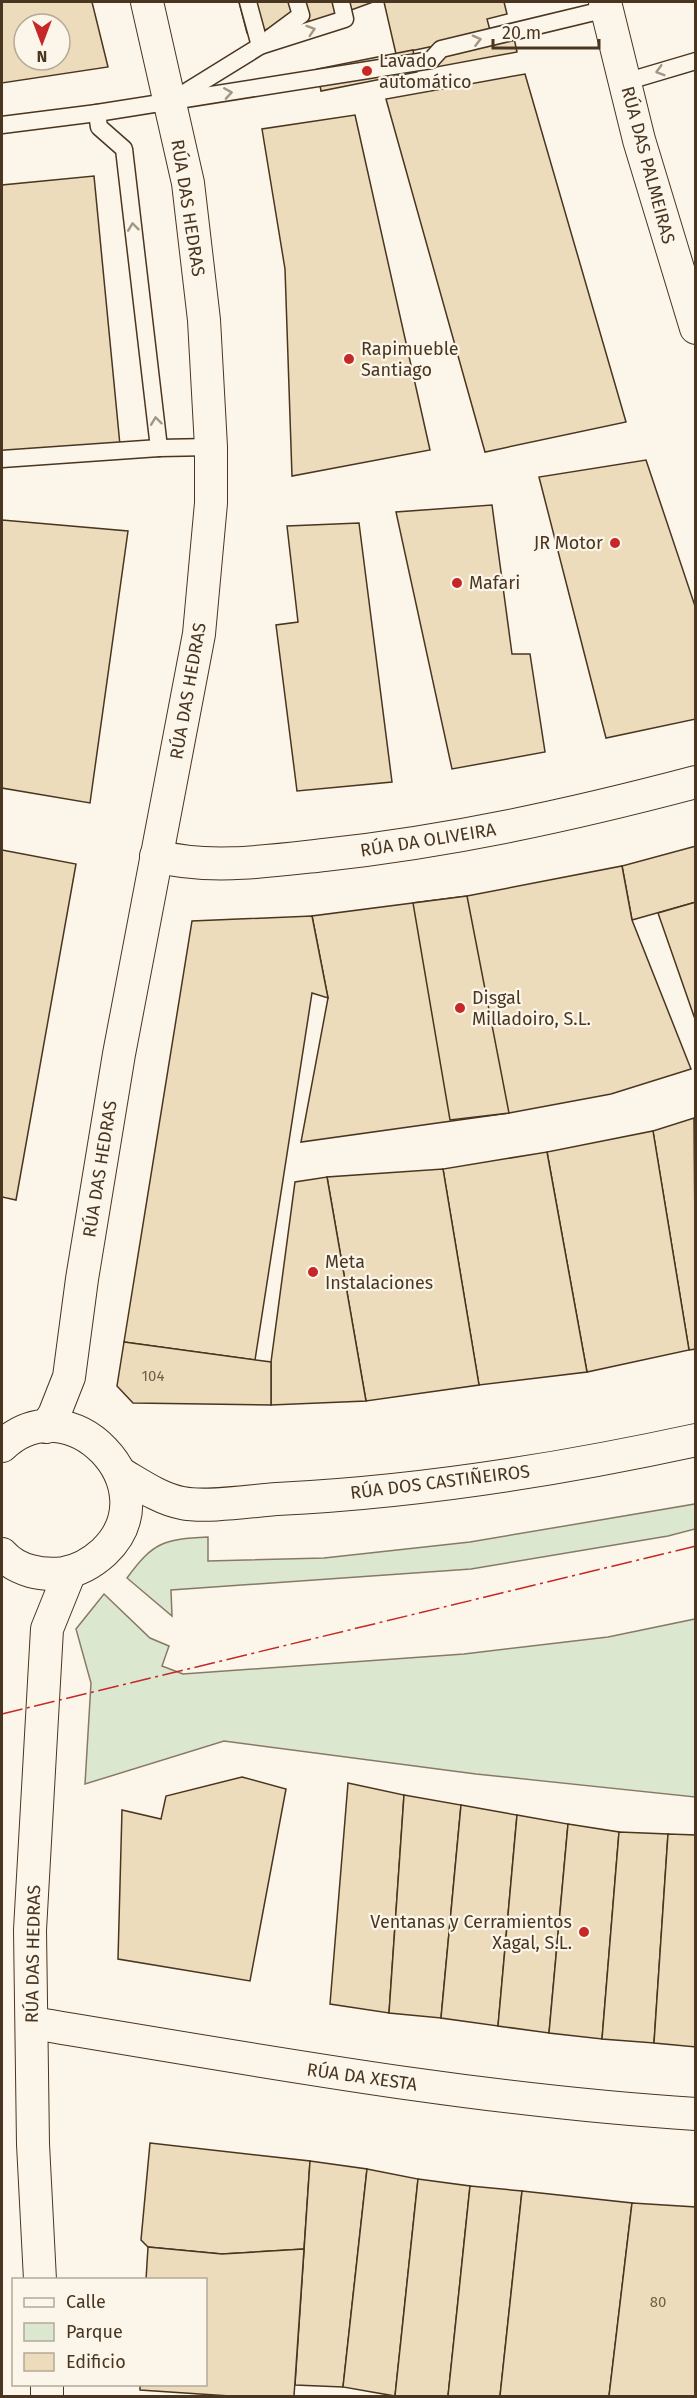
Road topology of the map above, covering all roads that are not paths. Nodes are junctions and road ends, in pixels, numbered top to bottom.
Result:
1 (147, 2) edge
2 (248, 2) edge
3 (297, 2) edge
4 (341, 2) edge
5 (606, 5) edge
6 (260, 46) junction
7 (696, 61) edge
8 (625, 82) junction
9 (170, 102) junction
10 (97, 113) junction
11 (2, 125) edge
12 (696, 328) edge
13 (212, 447) junction
14 (159, 448) junction
15 (2, 459) edge
16 (696, 782) edge
17 (156, 855) junction
18 (69, 1377) junction
19 (46, 1426) junction
20 (4, 1439) edge
21 (696, 1440) edge
22 (97, 1443) junction
23 (120, 1473) junction
24 (182, 1503) junction
25 (120, 1531) junction
26 (11, 1561) edge
27 (70, 1572) junction
28 (47, 1629) junction
29 (32, 2023) junction
30 (696, 2114) edge
31 (40, 2278) edge

1 - 9 street, RÚA DAS HEDRAS
2 - 6 lane
3 - 6 lane
6 -> 4 lane
5 - 8 street, RÚA DAS PALMEIRAS
9 -> 5 lane
6 - 9 lane
7 -> 8 lane
8 - 12 street, RÚA DAS PALMEIRAS
9 - 10 lane
9 - 13 street, RÚA DAS HEDRAS
10 - 11 lane
14 -> 10 lane
13 - 14 lane
13 - 17 street, RÚA DAS HEDRAS
14 - 15 lane
16 - 17 street, RÚA DA OLIVEIRA
17 - 18 street, RÚA DAS HEDRAS
18 - 19 street, RÚA DAS HEDRAS
18 - 22 street, RÚA DAS HEDRAS
19 - 20 street, RÚA DAS HEDRAS
19 - 22 street, RÚA DAS HEDRAS
21 - 24 street, RÚA DOS CASTIÑEIROS
22 - 23 street, RÚA DAS HEDRAS
23 - 24 street, RÚA DOS CASTIÑEIROS
23 - 25 street, RÚA DAS HEDRAS
24 - 25 street, RÚA DOS CASTIÑEIROS
25 - 27 street, RÚA DAS HEDRAS
26 - 27 street, RÚA DAS HEDRAS
26 - 28 street, RÚA DAS HEDRAS
27 - 28 street, RÚA DAS HEDRAS
28 - 29 street, RÚA DAS HEDRAS
29 - 30 street, RÚA DA XESTA
29 - 31 street, RÚA DAS HEDRAS

